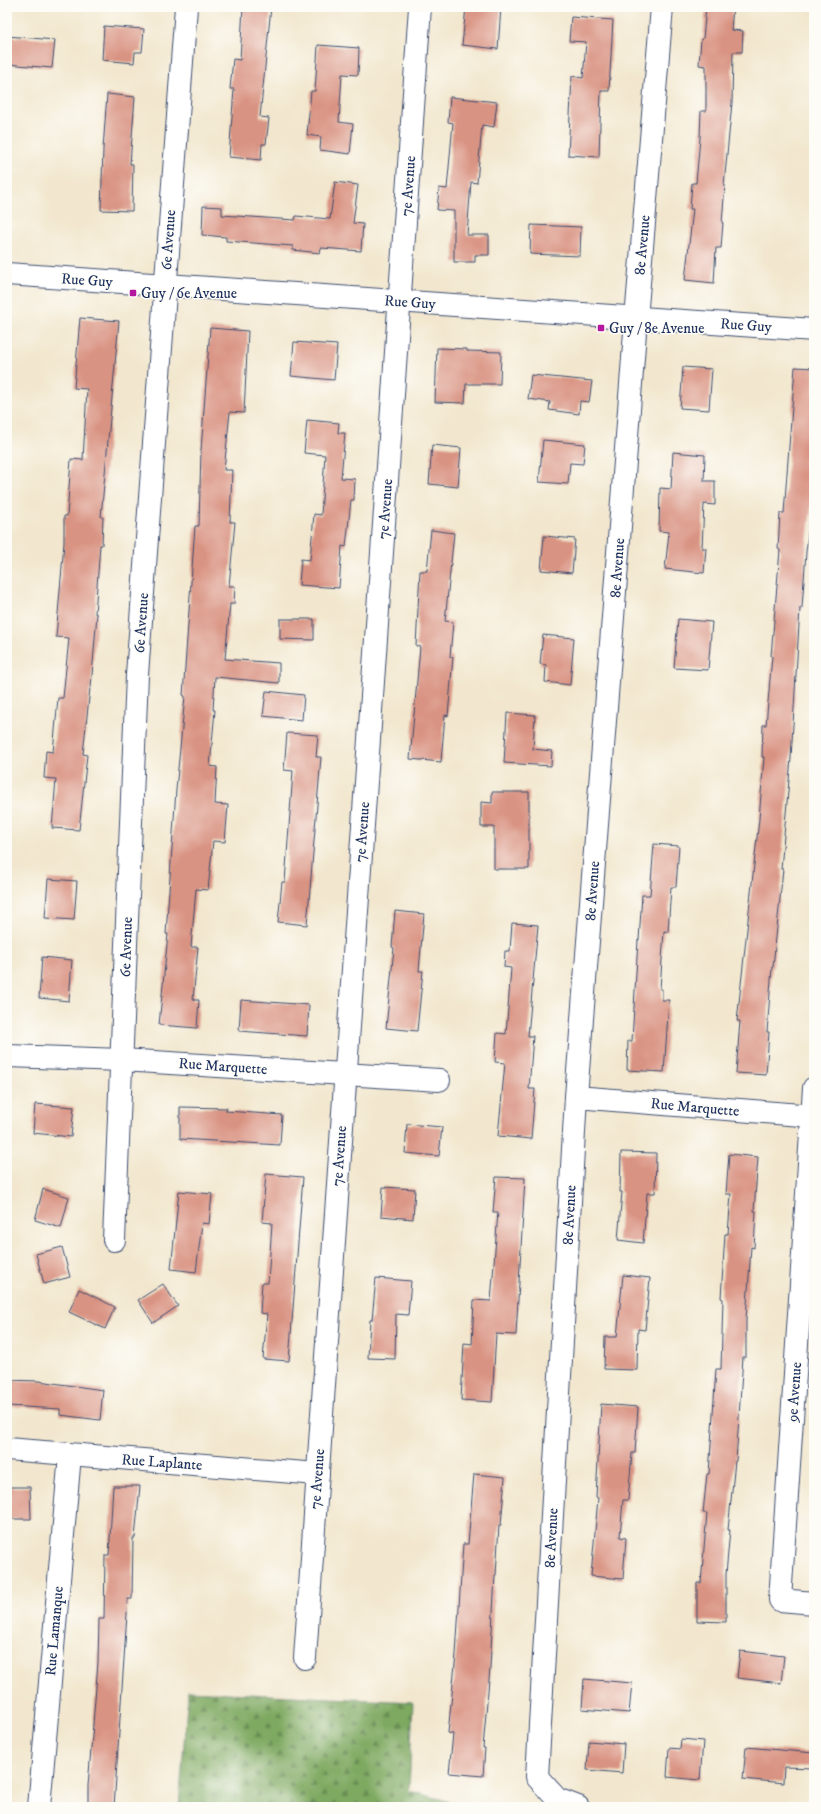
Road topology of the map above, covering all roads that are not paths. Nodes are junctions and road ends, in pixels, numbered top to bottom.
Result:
1 (186, 7) edge
2 (420, 7) edge
3 (662, 7) edge
4 (7, 274) edge
5 (165, 286) junction
6 (399, 302) junction
7 (636, 319) junction
8 (814, 330) edge
9 (7, 1056) edge
10 (122, 1060) junction
11 (345, 1074) junction
12 (439, 1080) dead end
13 (814, 1088) edge
14 (576, 1098) junction
15 (813, 1116) edge
16 (114, 1240) dead end
17 (7, 1449) edge
18 (70, 1455) junction
19 (318, 1474) junction
20 (814, 1603) edge
21 (305, 1658) dead end
22 (39, 1807) edge
23 (578, 1807) edge

1 - 5 street, 6e Avenue
2 - 6 street, 7e Avenue
3 - 7 street, 8e Avenue
4 - 5 street, Rue Guy
5 - 6 street, Rue Guy
5 - 10 street, 6e Avenue
6 - 7 street, Rue Guy
6 - 11 street, 7e Avenue
7 - 8 street, Rue Guy
7 - 14 street, 8e Avenue
9 - 10 street, Rue Marquette
10 - 11 street, Rue Marquette
10 - 16 street, 6e Avenue
11 - 12 street, Rue Marquette
11 - 19 street, 7e Avenue
13 - 15 street, 9e Avenue
14 - 15 street, Rue Marquette
14 - 23 street, 8e Avenue
15 - 20 street, 9e Avenue
17 - 18 street, Rue Laplante
18 - 19 street, Rue Laplante
18 - 22 street, Rue Lamanque
19 - 21 street, 7e Avenue

